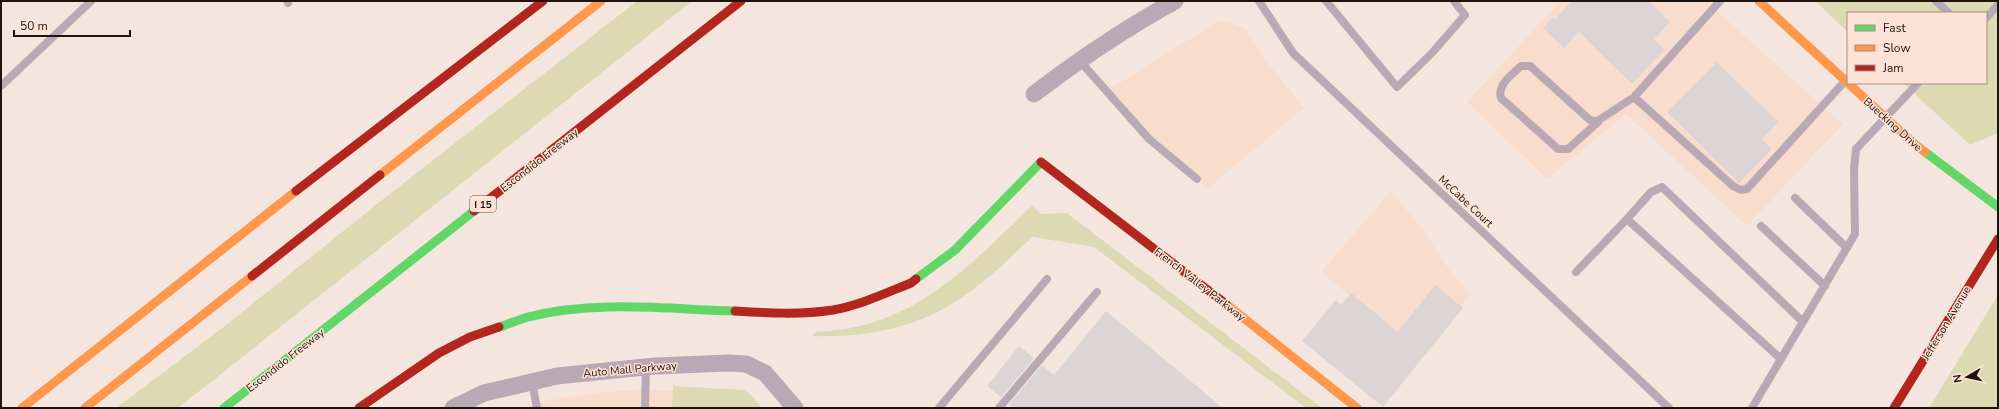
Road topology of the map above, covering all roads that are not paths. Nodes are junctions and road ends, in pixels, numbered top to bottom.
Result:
1 (91, 1) edge
2 (543, 1) edge
3 (601, 1) edge
4 (741, 1) edge
5 (1175, 1) edge
6 (1259, 1) edge
7 (1326, 1) edge
8 (1454, 1) edge
9 (1720, 1) edge
10 (1758, 1) edge
11 (1936, 1) edge
12 (1998, 5) edge
13 (1948, 12) edge
14 (1987, 17) edge
15 (1079, 60) junction
16 (1845, 81) joint
17 (1848, 84) edge
18 (1917, 84) edge
19 (1, 86) edge
20 (1034, 94) dead end
21 (1634, 97) junction
22 (1886, 118) junction
23 (1598, 122) junction
24 (1196, 179) dead end
25 (1795, 198) dead end
26 (1998, 207) edge
27 (1626, 219) junction
28 (1761, 226) dead end
29 (1998, 239) edge
30 (1847, 248) junction
31 (1576, 272) dead end
32 (1047, 279) dead end
33 (1825, 286) junction
34 (1097, 292) dead end
35 (1803, 322) junction
36 (1781, 359) junction
37 (646, 366) junction
38 (532, 382) junction
39 (22, 408) edge
40 (85, 408) edge
41 (224, 408) edge
42 (359, 408) edge
43 (453, 408) edge
44 (537, 408) edge
45 (645, 408) edge
46 (795, 408) edge
47 (939, 408) edge
48 (999, 408) edge
49 (1357, 408) edge
50 (1670, 408) edge
51 (1752, 408) edge
52 (1894, 408) edge

1 - 19 lane
2 - 39 main road
3 - 40 main road
4 - 41 main road, Escondido Freeway / I 15
5 - 15 street
6 - 50 lane, McCabe Court
7 - 8 lane
9 - 21 lane
10 - 16 main road, Buecking Drive
11 - 13 lane
12 - 14 lane
15 - 20 street
15 - 24 lane
16 - 21 lane
17 - 22 main road, Buecking Drive
18 - 22 lane
21 - 23 lane
22 - 26 main road, Buecking Drive
22 - 30 lane
23 - 23 lane
25 - 30 lane
27 - 31 lane
27 - 35 lane
27 - 36 lane
28 - 33 lane
29 - 52 main road, Jefferson Avenue
30 - 33 lane
32 - 47 lane
33 - 35 lane
34 - 48 lane
35 - 36 lane
36 - 51 lane
37 - 38 street, Auto Mall Parkway
37 - 45 lane
37 - 46 street, Auto Mall Parkway
38 - 43 street, Auto Mall Parkway
38 - 44 lane
42 - 49 main road, French Valley Parkway

